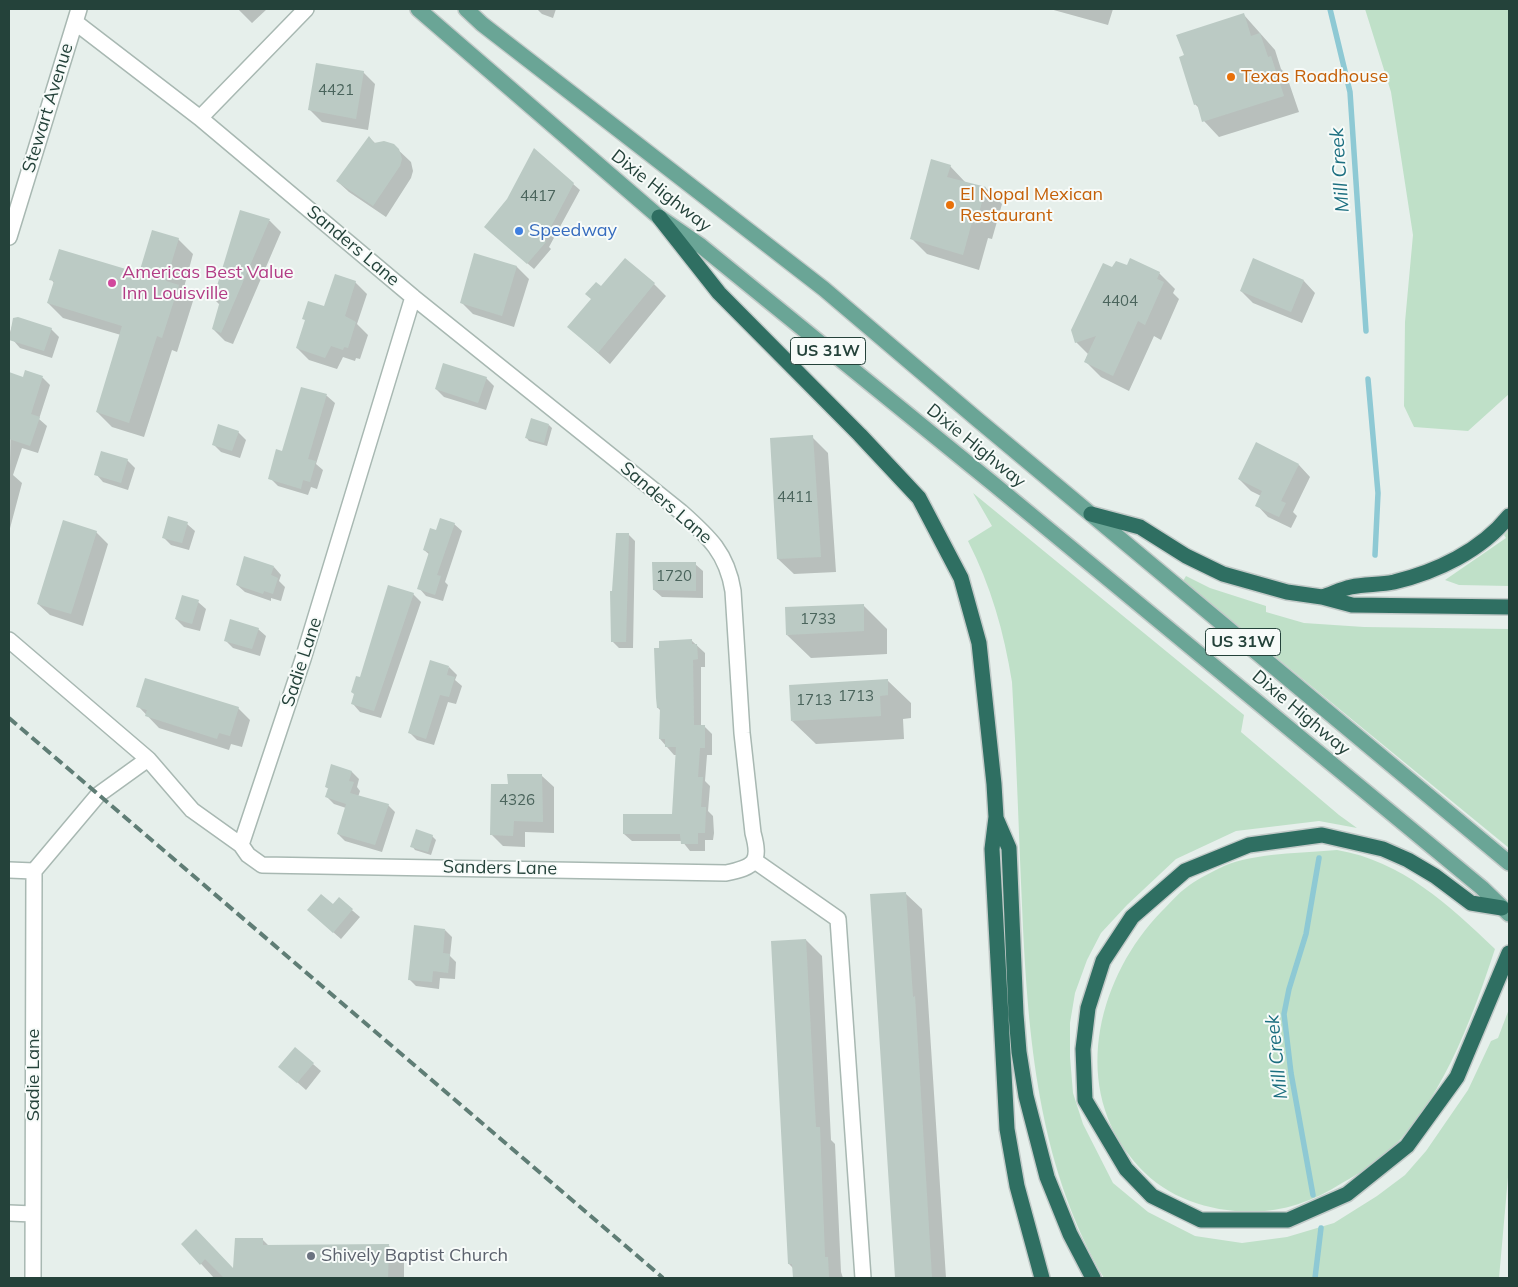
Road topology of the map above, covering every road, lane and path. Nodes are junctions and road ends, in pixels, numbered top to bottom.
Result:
1 (306, 9) edge
2 (418, 9) edge
3 (466, 9) edge
4 (77, 16) edge
5 (200, 118) junction
6 (659, 218) junction
7 (9, 236) edge
8 (413, 297) junction
9 (1090, 514) junction
10 (1509, 516) edge
11 (1322, 597) junction
12 (1509, 607) edge
13 (9, 640) edge
14 (148, 759) junction
15 (996, 817) junction
16 (242, 845) junction
17 (755, 861) junction
18 (1509, 864) edge
19 (9, 870) edge
20 (34, 871) junction
21 (1506, 911) edge
22 (1508, 957) edge
23 (9, 1213) edge
24 (33, 1214) junction
25 (33, 1278) edge
26 (863, 1278) edge
27 (1042, 1278) edge
28 (1093, 1278) edge

1 - 5 street
2 - 6 main road, Dixie Highway / US 31W
3 - 9 main road, Dixie Highway / US 31W
4 - 5 street, Sanders Lane
4 - 7 street, Stewart Avenue
5 - 8 street, Sanders Lane
6 - 15 highway
6 - 21 main road, Dixie Highway / US 31W
8 - 16 street, Sadie Lane
8 - 17 street, Sanders Lane
9 - 11 highway
9 - 18 main road, Dixie Highway / US 31W
10 - 11 highway
11 - 12 highway
13 - 14 street
14 - 16 street
14 - 20 street
15 - 27 highway
15 - 28 highway
16 - 17 street, Sanders Lane
17 - 26 street
19 - 20 street
20 - 24 street, Sadie Lane
21 - 22 highway
23 - 24 street
24 - 25 street, Sadie Lane

